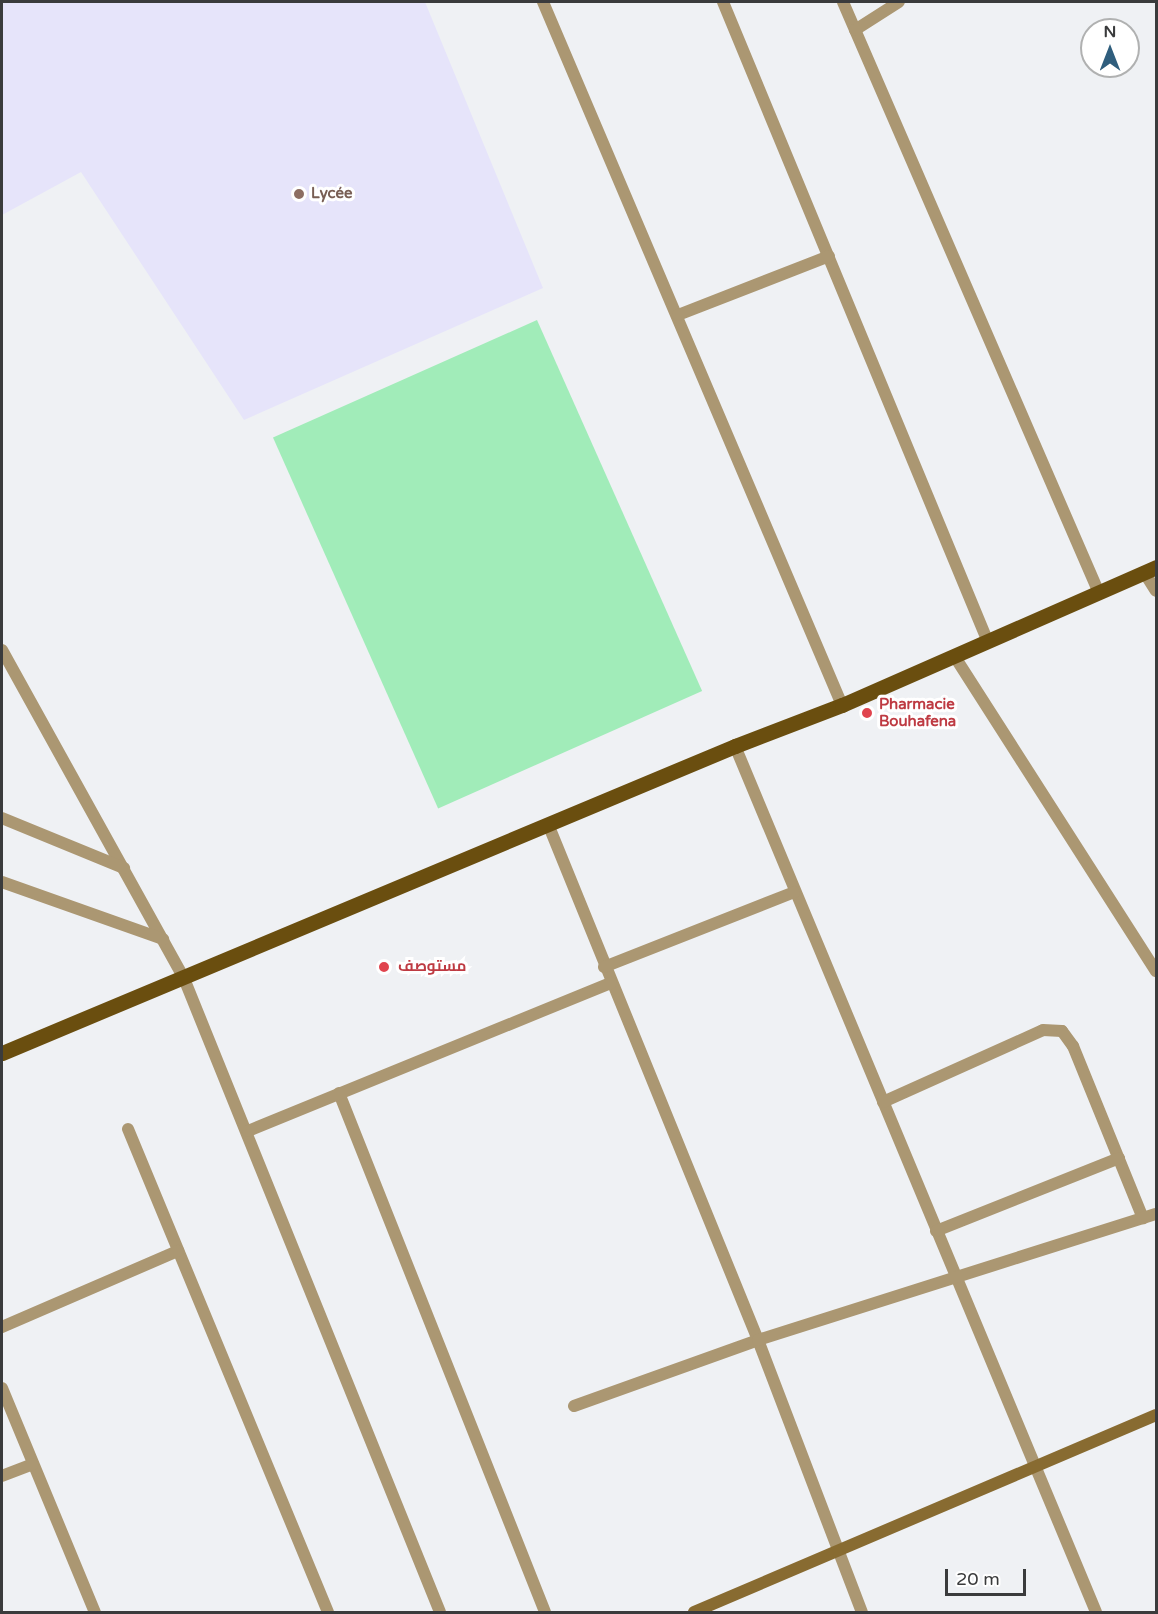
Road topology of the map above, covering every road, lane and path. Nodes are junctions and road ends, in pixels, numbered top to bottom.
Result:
1 (543, 2) edge
2 (723, 2) edge
3 (843, 2) edge
4 (899, 2) edge
5 (855, 30) junction
6 (829, 256) junction
7 (678, 315) junction
8 (1150, 569) edge
9 (1156, 591) edge
10 (1099, 593) junction
11 (988, 642) junction
12 (2, 650) edge
13 (954, 657) junction
14 (842, 705) junction
15 (735, 746) junction
16 (2, 818) edge
17 (548, 824) junction
18 (124, 868) junction
19 (2, 882) edge
20 (794, 892) junction
21 (164, 939) junction
22 (604, 967) junction
23 (1156, 971) edge
24 (183, 976) junction
25 (612, 983) junction
26 (2, 1053) edge
27 (339, 1093) junction
28 (883, 1102) junction
29 (128, 1130) dead end
30 (248, 1131) junction
31 (1119, 1158) junction
32 (1156, 1214) edge
33 (1143, 1218) junction
34 (936, 1231) junction
35 (178, 1251) junction
36 (956, 1277) junction
37 (2, 1327) edge
38 (758, 1340) junction
39 (2, 1388) edge
40 (574, 1406) dead end
41 (1156, 1415) edge
42 (33, 1464) junction
43 (1035, 1469) junction
44 (2, 1476) edge
45 (838, 1551) junction
46 (95, 1612) edge
47 (328, 1612) edge
48 (440, 1612) edge
49 (545, 1612) edge
50 (694, 1612) edge
51 (862, 1612) edge
52 (1096, 1612) edge

1 - 7 street
2 - 6 street
3 - 5 street
4 - 5 street
5 - 10 street
6 - 7 street
6 - 11 street
7 - 14 street
8 - 9 street
8 - 10 main road
10 - 11 main road
11 - 13 main road
12 - 18 street
13 - 14 main road
13 - 23 street
14 - 15 main road
15 - 17 main road
15 - 20 street
16 - 18 street
17 - 22 street
17 - 24 main road
18 - 21 street
19 - 21 street
20 - 22 street
20 - 28 street
21 - 24 street
22 - 25 street
24 - 26 main road
24 - 30 street
25 - 27 street
25 - 38 street
27 - 30 street
27 - 49 street
28 - 31 street
28 - 34 street
29 - 35 street
30 - 48 street
31 - 33 street
31 - 34 street
32 - 33 street
33 - 36 street
34 - 36 street
35 - 37 street
35 - 47 street
36 - 38 street
36 - 43 street
38 - 40 street
38 - 45 street
39 - 42 street
41 - 43 street
42 - 44 street
42 - 46 street
43 - 45 street
43 - 52 street
45 - 50 street
45 - 51 street

